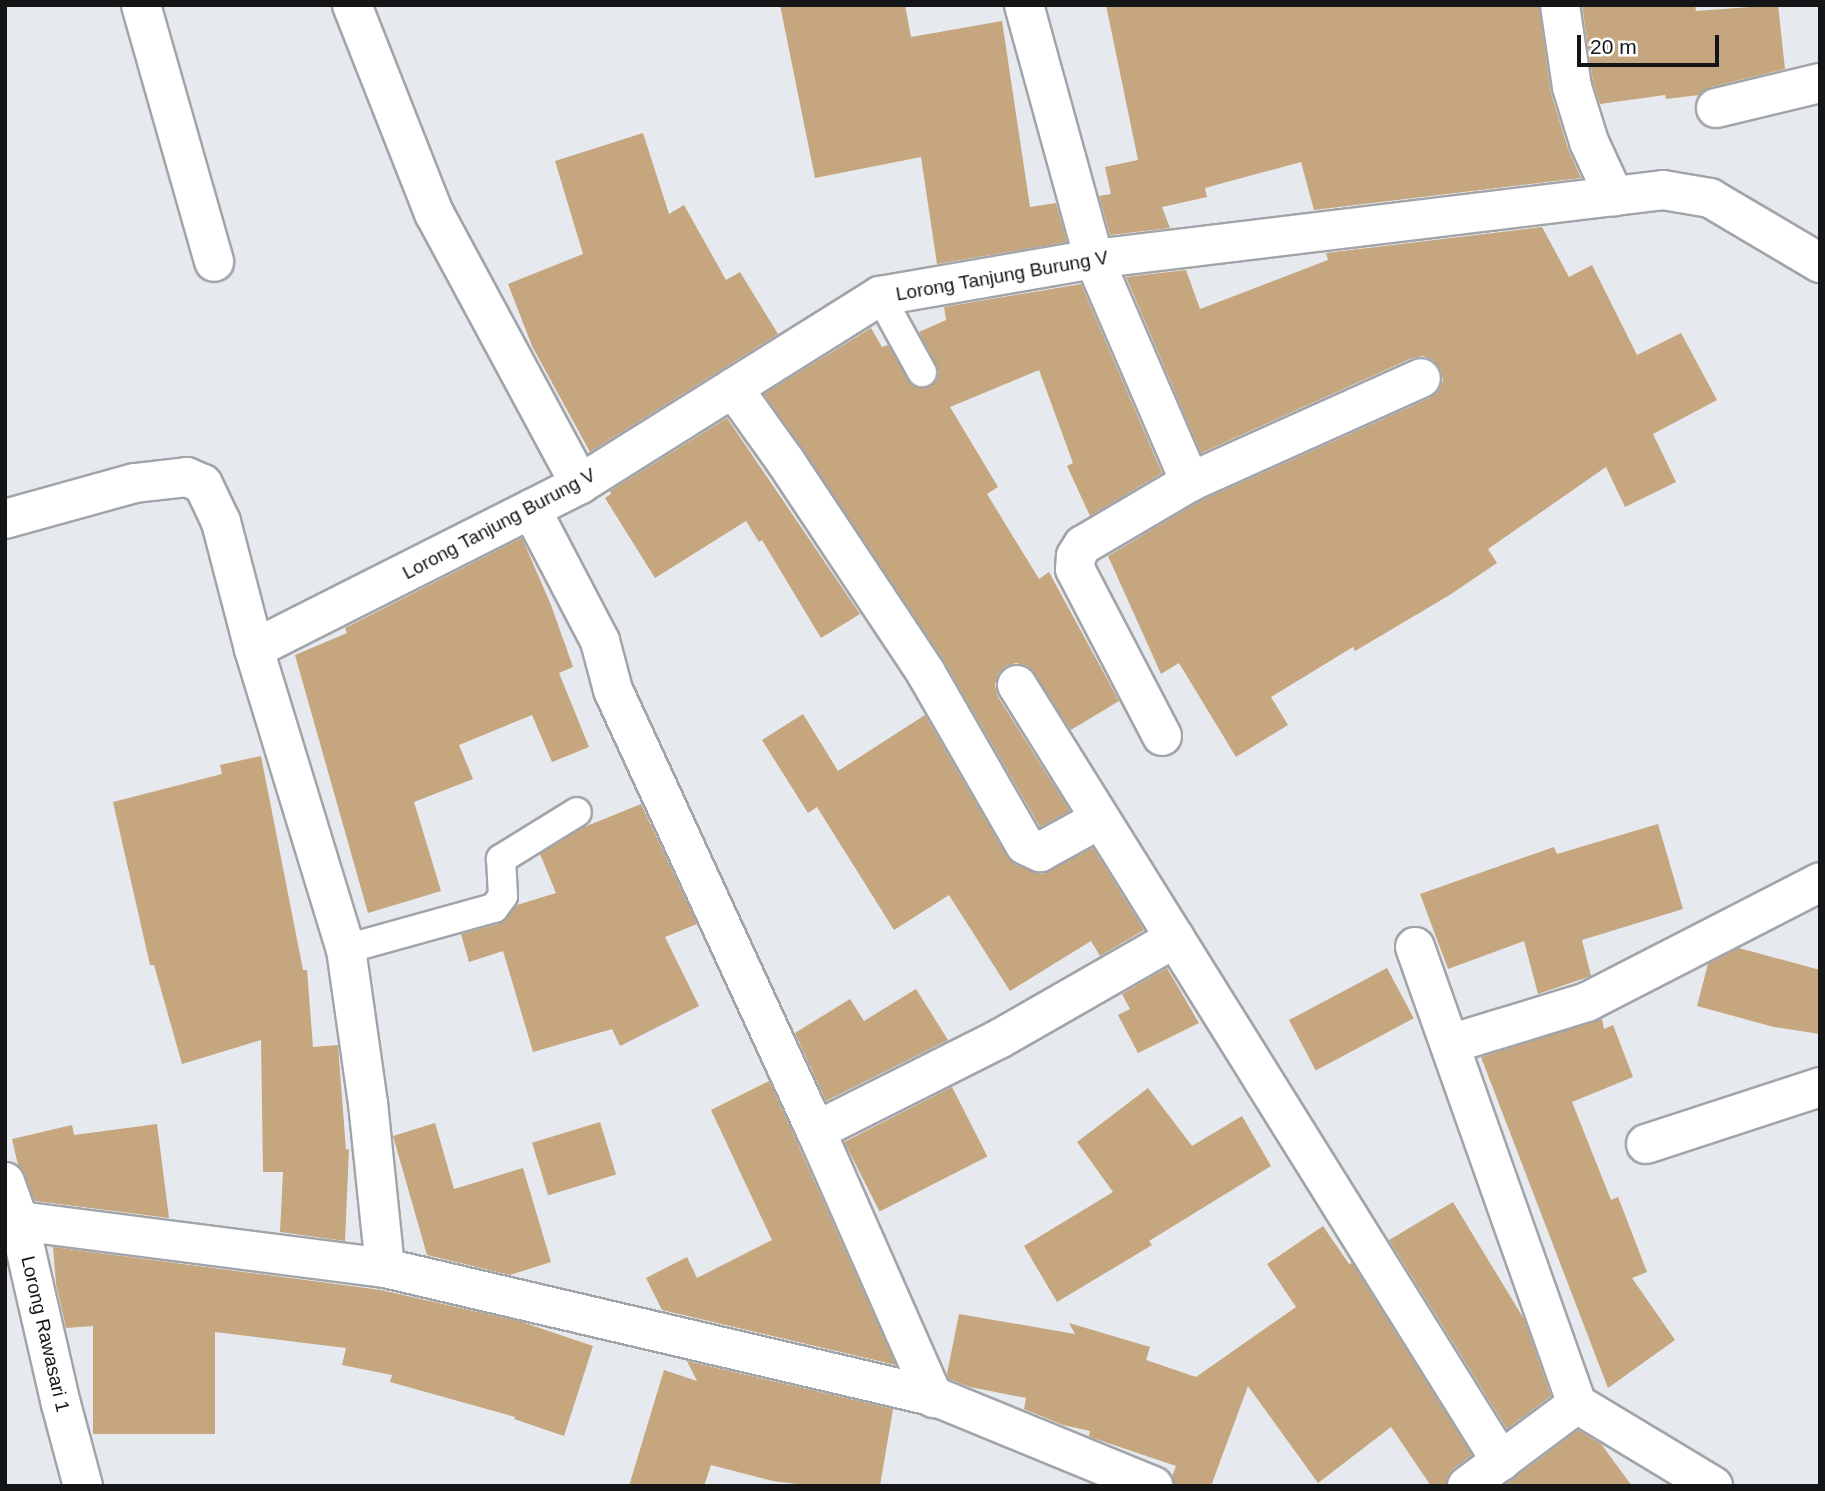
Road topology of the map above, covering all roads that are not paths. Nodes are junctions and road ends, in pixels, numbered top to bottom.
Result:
1 (141, 5) edge
2 (352, 5) edge
3 (1024, 5) edge
4 (1560, 5) edge
5 (1820, 83) edge
6 (1716, 108) dead end
7 (1614, 196) junction
8 (1094, 259) junction
9 (214, 262) dead end
10 (1820, 263) edge
11 (880, 296) junction
12 (922, 372) dead end
13 (1421, 378) dead end
14 (733, 388) junction
15 (1190, 482) junction
16 (580, 484) junction
17 (531, 509) junction
18 (5, 519) edge
19 (254, 649) junction
20 (1017, 685) dead end
21 (1162, 736) dead end
22 (577, 812) dead end
23 (1100, 819) junction
24 (1820, 882) edge
25 (1175, 938) junction
26 (1415, 947) dead end
27 (346, 949) junction
28 (1450, 1044) junction
29 (1820, 1087) edge
30 (816, 1131) junction
31 (1646, 1144) dead end
32 (5, 1182) edge
33 (19, 1222) junction
34 (385, 1268) junction
35 (934, 1398) junction
36 (1577, 1405) junction
37 (1501, 1461) junction
38 (82, 1481) edge
39 (1153, 1486) edge
40 (1467, 1486) edge
41 (1713, 1486) edge

1 - 9 street
2 - 16 street
3 - 8 street
4 - 7 street
5 - 6 street
7 - 8 street, Lorong Tanjung Burung V
7 - 10 street, Lorong Tanjung Burung V
8 - 11 street, Lorong Tanjung Burung V
8 - 15 street
11 - 12 lane
11 - 14 street, Lorong Tanjung Burung V
13 - 15 street
14 - 16 street, Lorong Tanjung Burung V
14 - 23 street
15 - 21 street
16 - 17 street, Lorong Tanjung Burung V
17 - 19 street, Lorong Tanjung Burung V
17 - 30 street
18 - 19 street
19 - 27 street
20 - 23 street
22 - 27 lane
23 - 25 street
24 - 28 street
25 - 30 street
25 - 37 street
26 - 28 street
27 - 34 street
28 - 36 street
29 - 31 street
30 - 35 street
32 - 33 street, Lorong Rawasari 1
33 - 34 street
33 - 38 street, Lorong Rawasari 1
34 - 35 street
35 - 39 street
36 - 37 street
36 - 41 street
37 - 40 street

